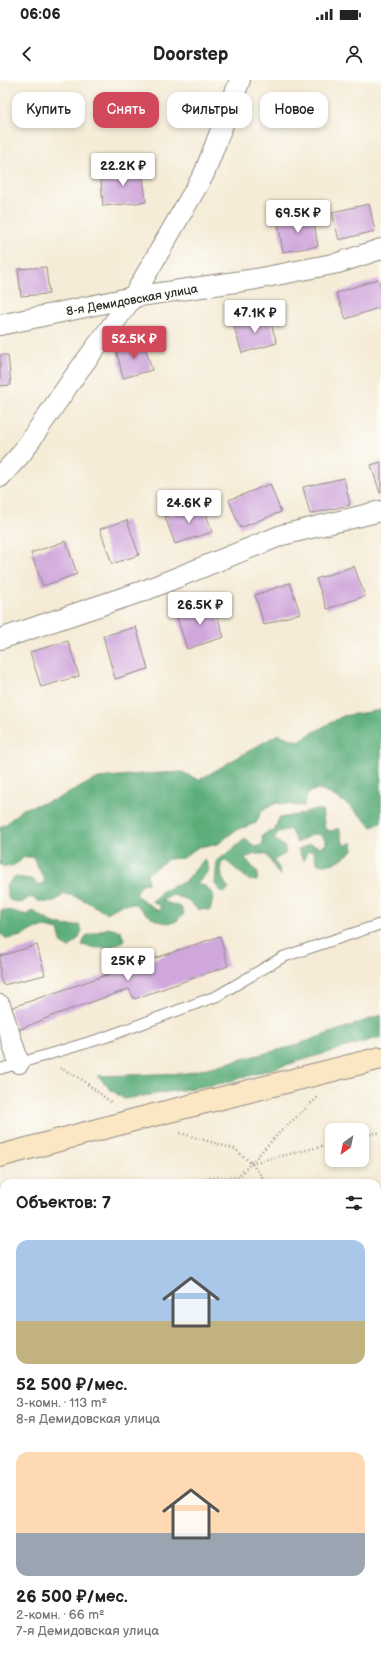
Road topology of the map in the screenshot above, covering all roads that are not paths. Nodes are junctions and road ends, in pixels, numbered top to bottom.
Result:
1 (240, 80) edge
2 (381, 249) edge
3 (133, 297) junction
4 (0, 325) edge
5 (0, 477) edge
6 (381, 511) edge
7 (0, 639) edge
8 (381, 924) edge
9 (0, 1005) edge
10 (381, 1058) edge
11 (19, 1063) junction
12 (0, 1070) edge
13 (0, 1156) edge

1 - 3 street
2 - 3 street, 8-я Демидовская улица
3 - 4 street, 8-я Демидовская улица
3 - 5 street
6 - 7 street
8 - 11 lane
9 - 11 street
10 - 13 main road
11 - 12 lane

